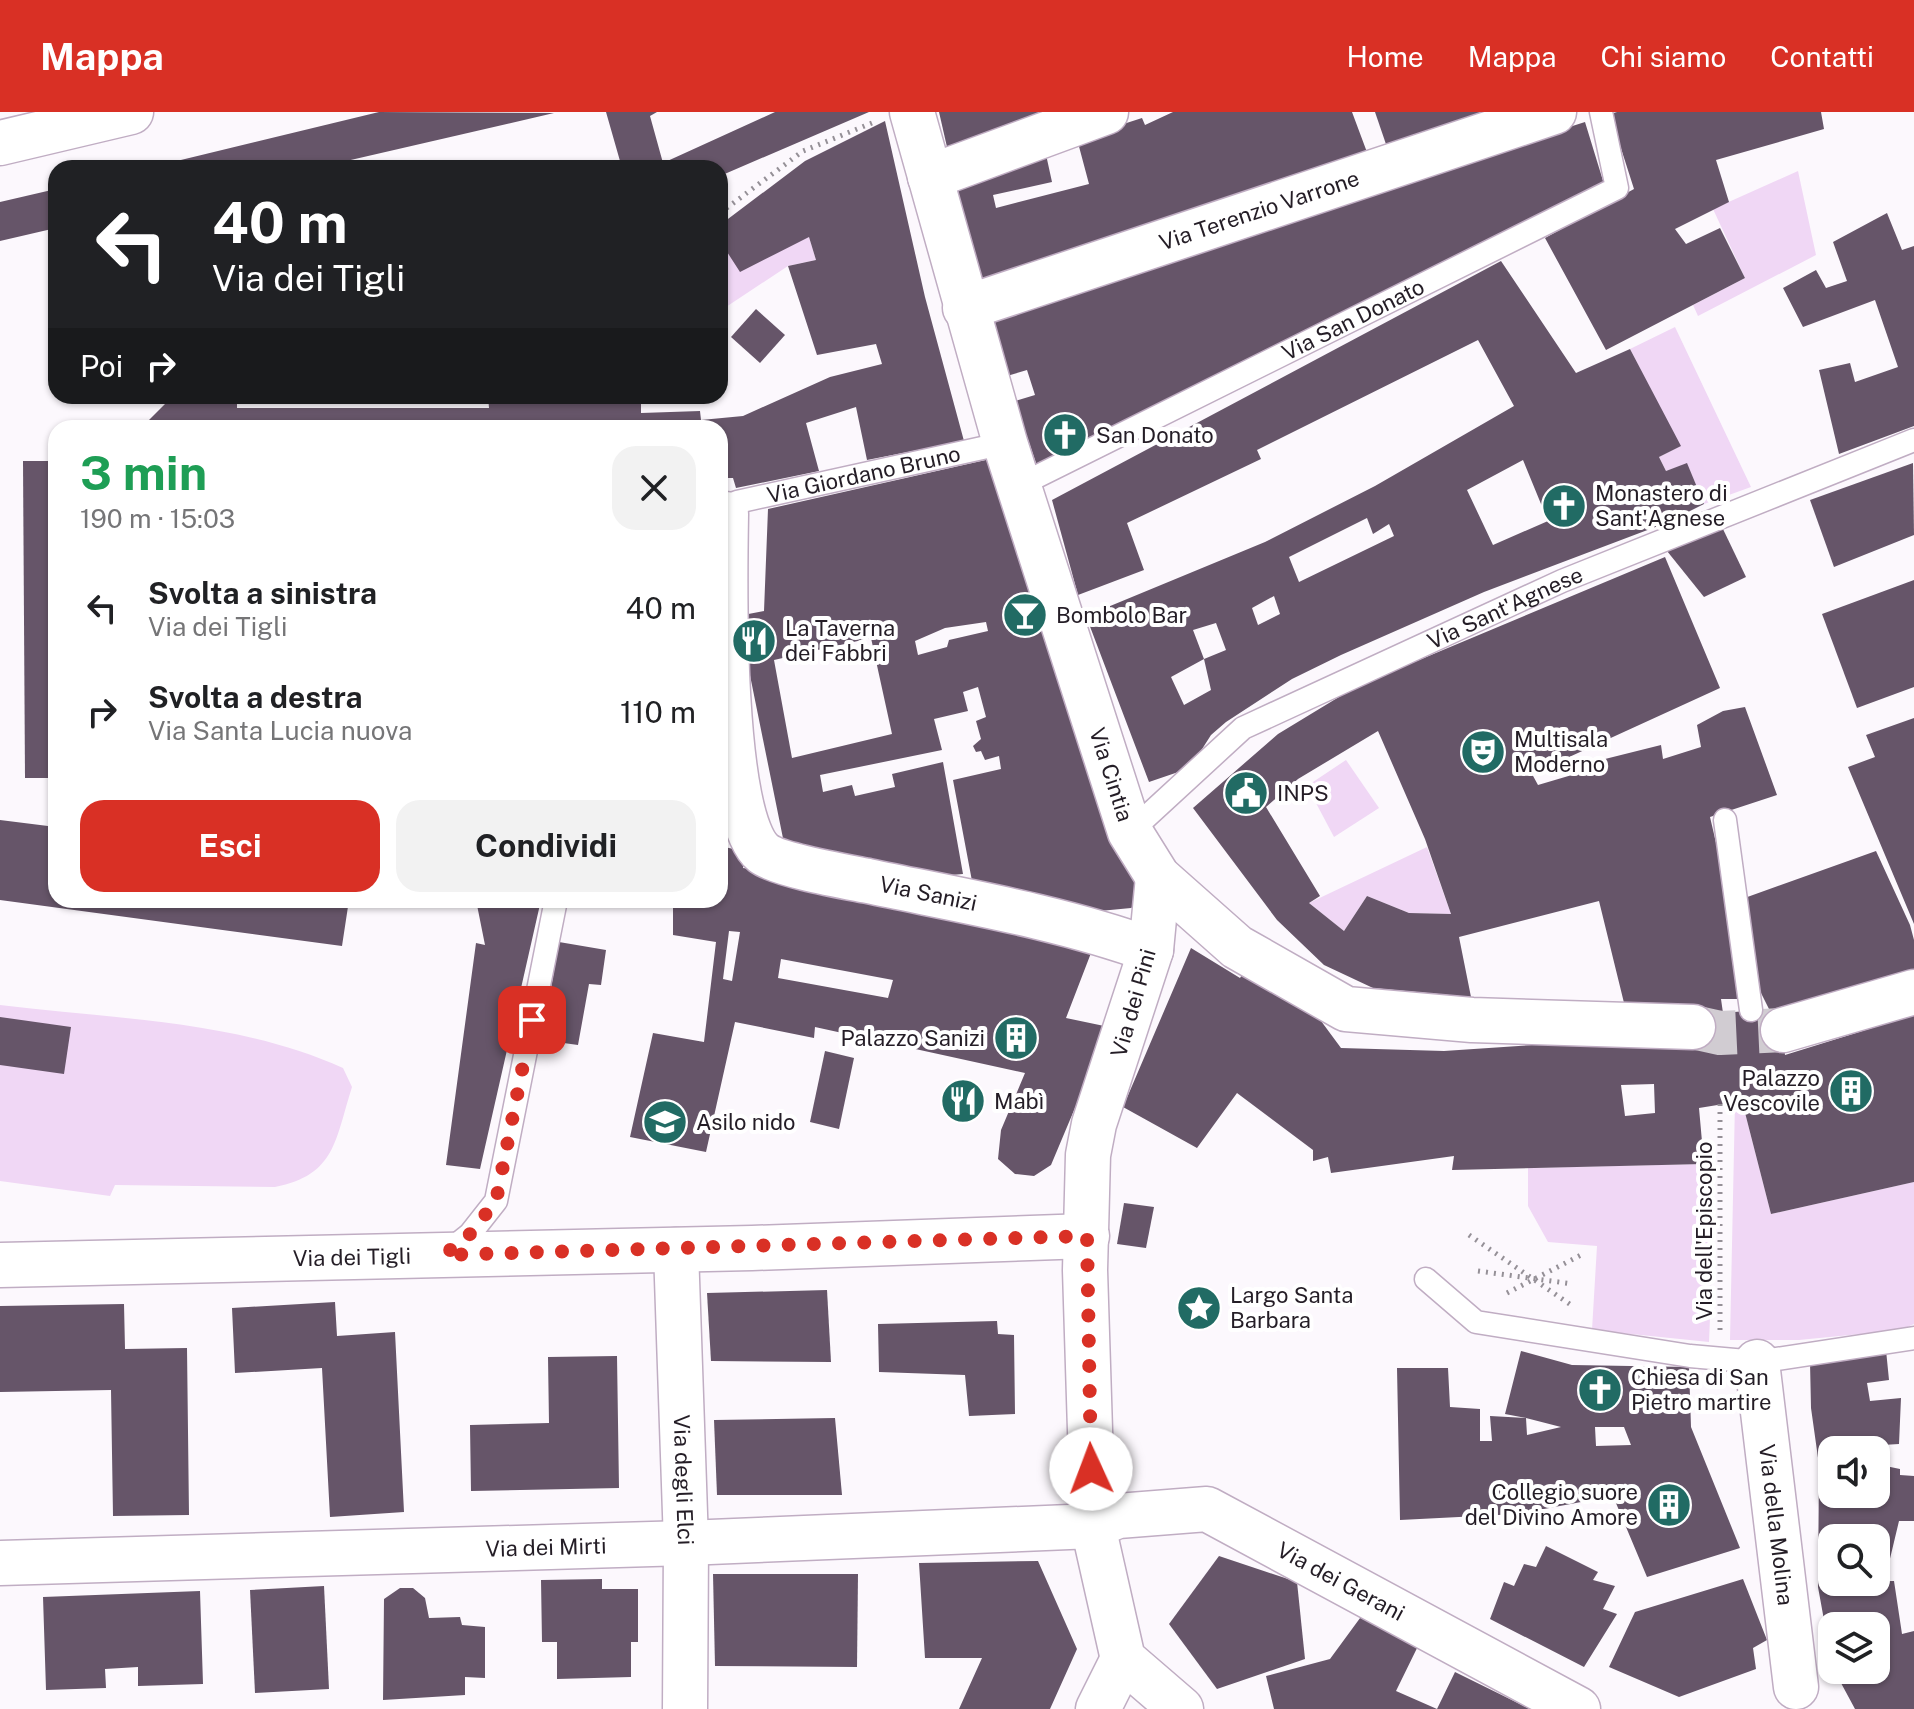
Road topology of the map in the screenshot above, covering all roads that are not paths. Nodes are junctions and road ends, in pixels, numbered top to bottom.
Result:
1 (131, 112) edge
2 (1106, 112) edge
3 (1554, 112) edge
4 (1601, 112) edge
5 (894, 117) edge
6 (0, 143) edge
7 (930, 177) junction
8 (965, 308) junction
9 (1914, 440) edge
10 (1005, 443) junction
11 (1020, 485) junction
12 (728, 512) edge
13 (728, 752) edge
14 (730, 797) edge
15 (1725, 820) dead end
16 (1130, 832) junction
17 (1158, 877) junction
18 (554, 908) edge
19 (1151, 950) junction
20 (1914, 992) edge
21 (1767, 1020) joint
22 (1693, 1027) tunnel mouth
23 (1087, 1236) junction
24 (676, 1250) junction
25 (444, 1255) junction
26 (0, 1265) edge
27 (1426, 1279) dead end
28 (1914, 1338) edge
29 (1739, 1361) junction
30 (1093, 1526) junction
31 (686, 1543) junction
32 (0, 1563) edge
33 (1123, 1659) junction
34 (1796, 1687) dead end
35 (685, 1709) edge
36 (1098, 1709) edge
37 (1181, 1709) edge
38 (1578, 1709) edge

1 - 6 street
2 - 7 street
3 - 8 street, Via Terenzio Varrone
4 - 11 lane, Via San Donato
5 - 7 street, Via Cintia
7 - 8 street, Via Cintia
8 - 10 street, Via Cintia
9 - 16 lane, Via Sant'Agnese
10 - 11 street, Via Cintia
10 - 12 lane, Via Giordano Bruno
11 - 16 street, Via Cintia
13 - 14 street
14 - 19 street, Via Sanizi
15 - 21 lane
16 - 17 street, Via Cintia
17 - 19 street, Via dei Pini
17 - 22 street, Via Cintia
18 - 25 lane
19 - 23 street, Via dei Pini
20 - 21 street
23 - 24 street, Via dei Tigli
23 - 30 street, Via dei Pini
24 - 25 street, Via dei Tigli
24 - 31 street, Via degli Elci
25 - 26 street, Via dei Tigli
27 - 29 lane
28 - 29 lane
29 - 34 street, Via della Molina
30 - 31 street, Via dei Mirti
30 - 33 street
30 - 38 street, Via dei Gerani
31 - 32 street, Via dei Mirti
31 - 35 street, Via degli Elci
33 - 36 street
33 - 37 street

